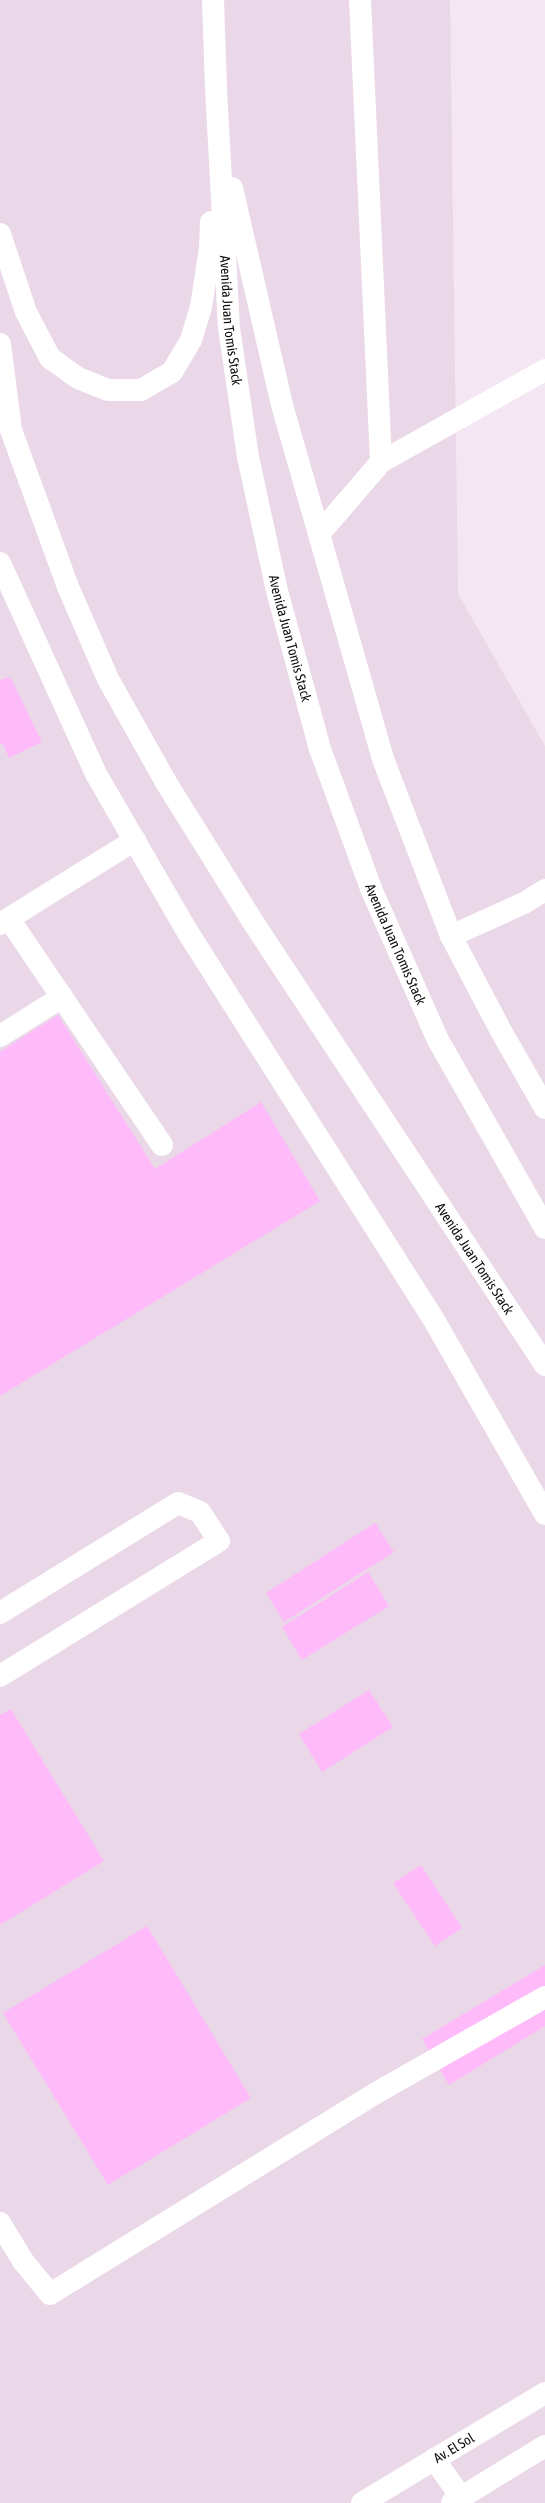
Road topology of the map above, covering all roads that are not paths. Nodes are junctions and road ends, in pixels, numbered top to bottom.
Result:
1 (213, 0) edge
2 (360, 0) edge
3 (216, 88) junction
4 (219, 132) junction
5 (0, 234) edge
6 (0, 344) edge
7 (545, 370) edge
8 (381, 462) junction
9 (319, 534) junction
10 (0, 563) edge
11 (135, 840) junction
12 (545, 890) edge
13 (4, 921) edge
14 (451, 936) junction
15 (62, 997) junction
16 (0, 1036) edge
17 (545, 1108) edge
18 (162, 1145) dead end
19 (545, 1228) edge
20 (545, 1365) edge
21 (545, 1514) edge
22 (0, 1613) edge
23 (0, 1676) edge
24 (545, 1997) edge
25 (0, 2223) edge
26 (545, 2393) edge
27 (545, 2446) edge
28 (434, 2459) junction
29 (457, 2500) edge
30 (362, 2503) edge

1 - 3 main road, Avenida Juan Tomis Stack
2 - 8 main road
3 - 4 main road, Avenida Juan Tomis Stack
3 - 5 main road
4 - 9 main road
4 - 19 main road, Avenida Juan Tomis Stack
6 - 20 main road, Avenida Juan Tomis Stack
7 - 8 main road
8 - 9 main road
9 - 14 main road
10 - 11 main road
11 - 13 main road
11 - 21 main road
12 - 14 main road
13 - 15 main road
14 - 17 main road
15 - 16 main road
15 - 18 main road
22 - 23 main road
24 - 25 main road
26 - 28 main road, Av. El Sol
27 - 29 main road
28 - 29 main road
28 - 30 main road, Av. El Sol

